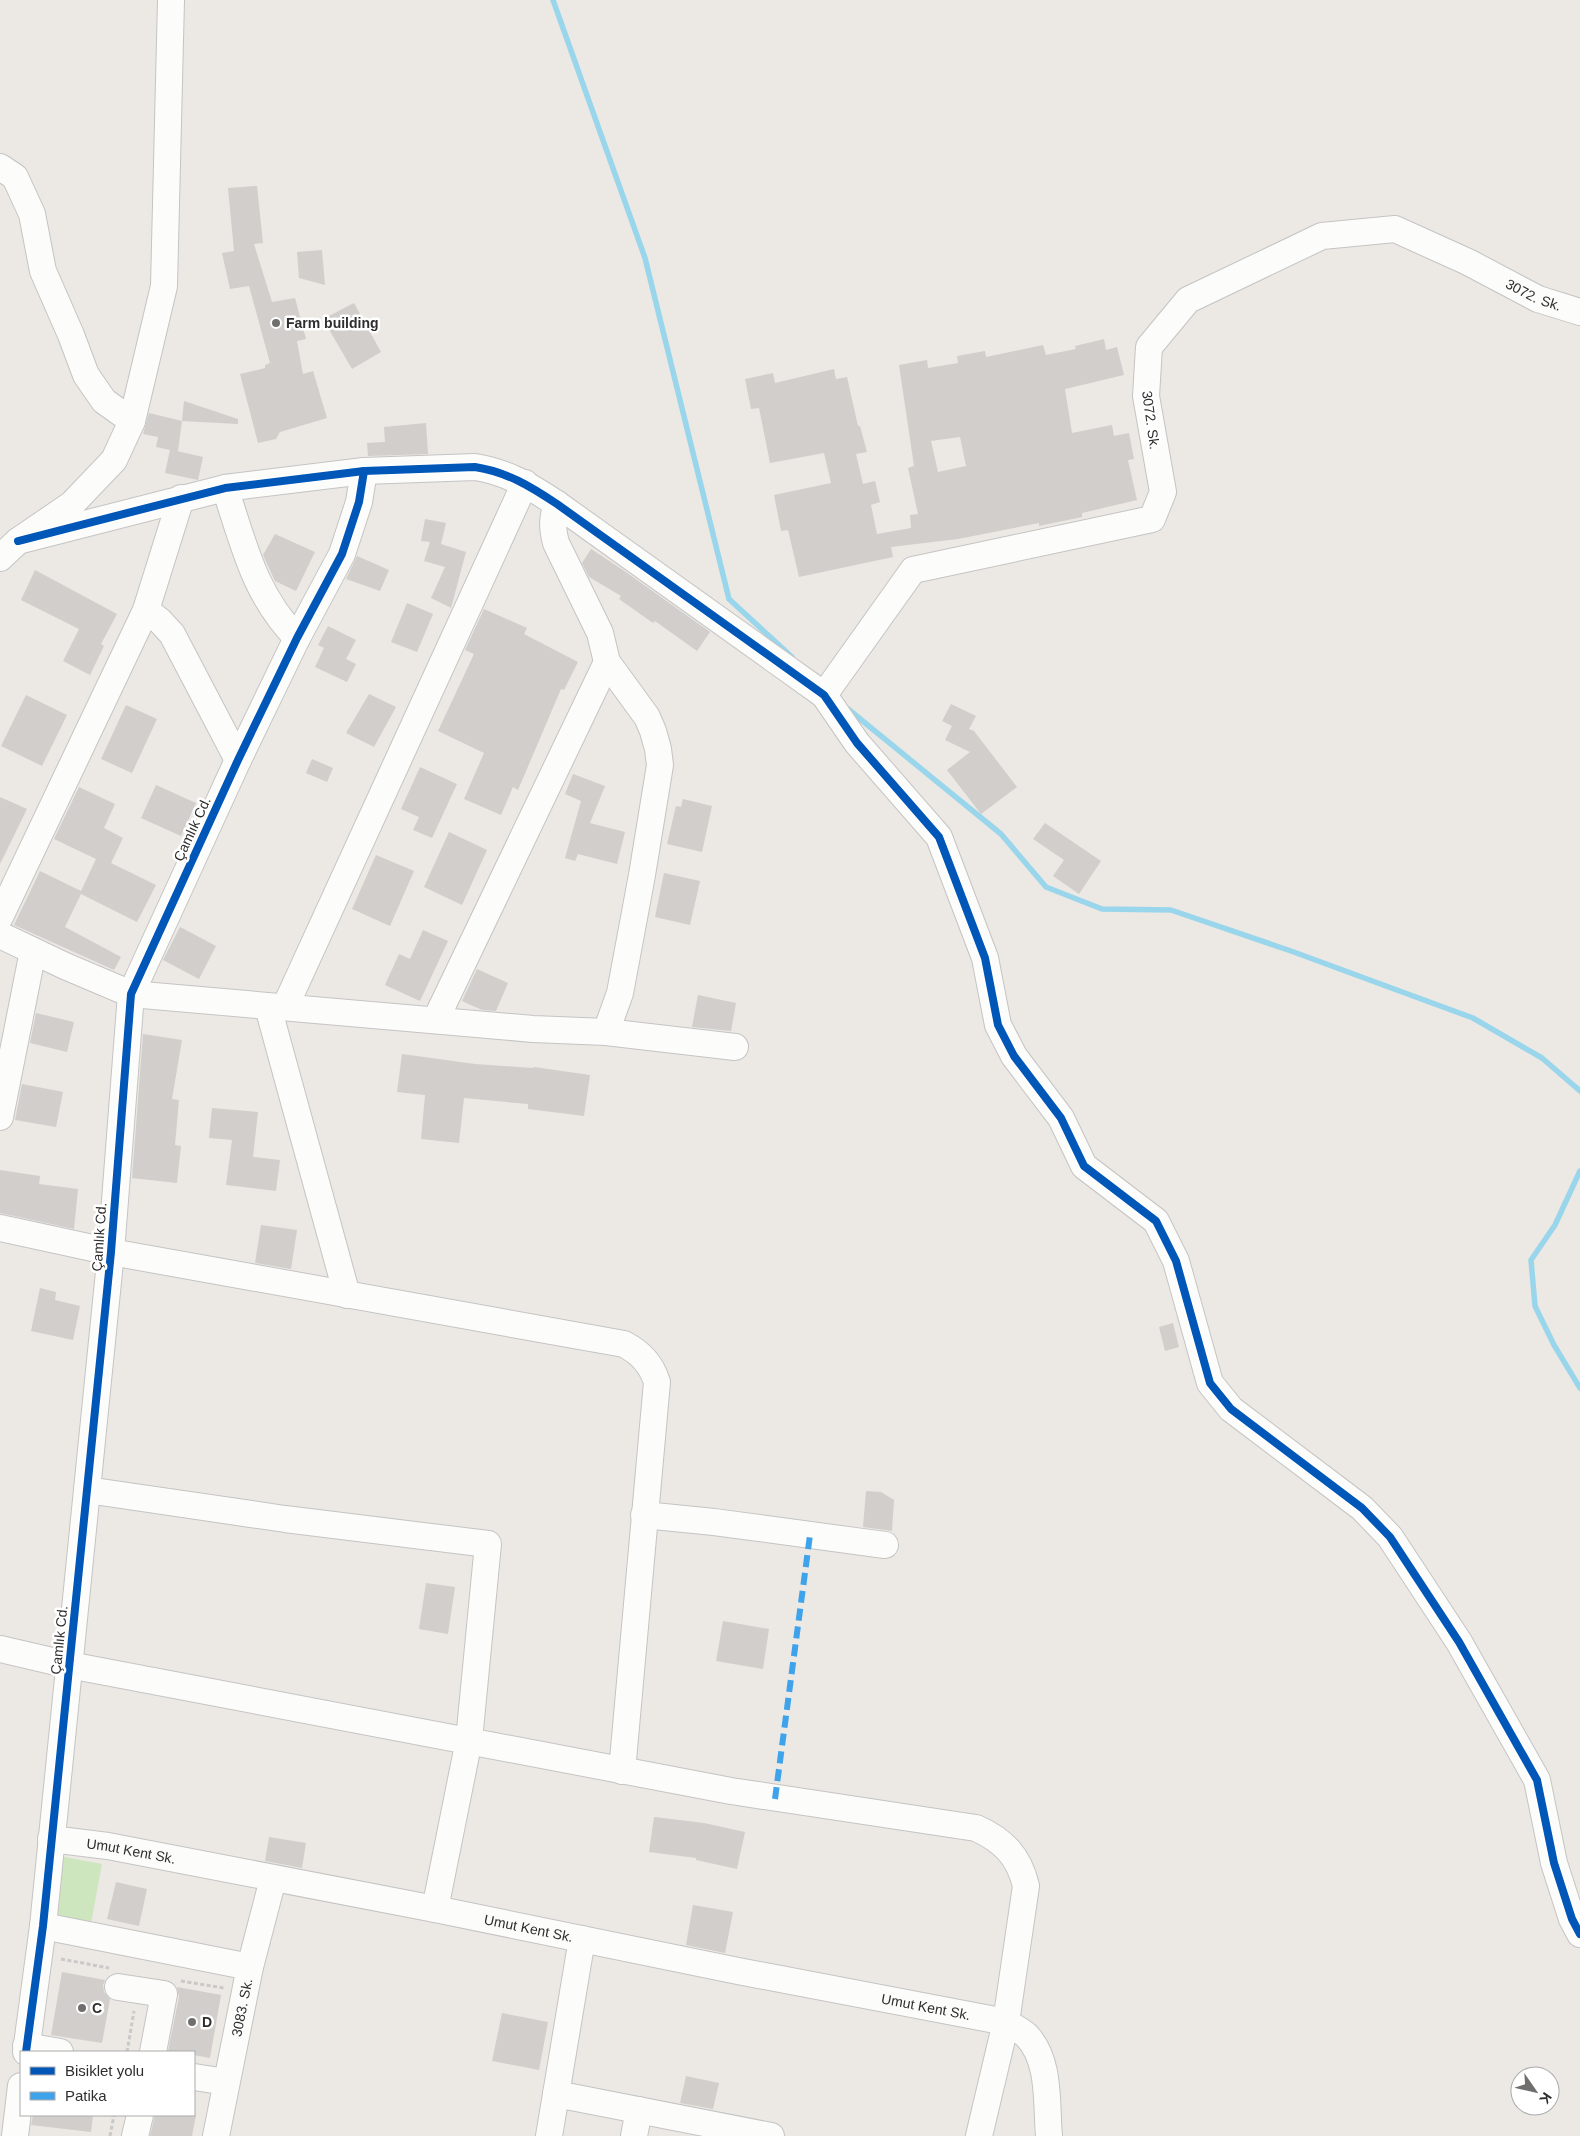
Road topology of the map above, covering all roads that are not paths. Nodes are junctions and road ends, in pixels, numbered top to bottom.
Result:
1 (171, 0) edge
2 (0, 166) edge
3 (1580, 312) edge
4 (132, 421) junction
5 (364, 471) junction
6 (525, 483) junction
7 (225, 488) junction
8 (181, 498) junction
9 (557, 504) junction
10 (9, 550) edge
11 (146, 610) junction
12 (297, 638) junction
13 (607, 662) junction
14 (824, 695) junction
15 (238, 760) junction
16 (0, 917) edge
17 (0, 934) edge
18 (33, 951) junction
19 (130, 994) junction
20 (277, 1007) junction
21 (436, 1019) junction
22 (606, 1032) junction
23 (735, 1047) dead end
24 (1, 1101) edge
25 (0, 1228) edge
26 (111, 1252) junction
27 (347, 1295) junction
28 (87, 1490) junction
29 (644, 1515) junction
30 (885, 1545) dead end
31 (0, 1649) edge
32 (69, 1665) junction
33 (469, 1740) junction
34 (622, 1771) junction
35 (51, 1839) junction
36 (273, 1879) junction
37 (436, 1909) junction
38 (43, 1926) junction
39 (1580, 1934) edge
40 (582, 1939) junction
41 (250, 1967) junction
42 (115, 1978) road end
43 (1006, 2022) junction
44 (26, 2049) edge
45 (49, 2051) edge
46 (152, 2051) edge
47 (195, 2077) edge
48 (226, 2082) junction
49 (20, 2094) edge
50 (556, 2094) junction
51 (639, 2110) junction
52 (140, 2116) edge
53 (15, 2136) edge
54 (135, 2136) edge
55 (216, 2136) edge
56 (549, 2136) edge
57 (634, 2136) edge
58 (771, 2136) edge
59 (979, 2136) edge
60 (1049, 2136) edge

1 - 4 street
2 - 4 street
3 - 14 street, 3072. Sk.
4 - 10 street
5 - 6 street
5 - 7 street
5 - 12 street, Çamlık Cd.
6 - 9 street
6 - 20 street
7 - 8 street
7 - 12 street
8 - 10 street
8 - 11 street
9 - 13 street
9 - 14 street
11 - 15 street
11 - 16 street
12 - 15 street, Çamlık Cd.
13 - 21 street
13 - 22 street
14 - 39 street
15 - 19 street, Çamlık Cd.
17 - 18 street
18 - 19 street
18 - 24 street
19 - 20 street
19 - 26 street, Çamlık Cd.
20 - 21 street
20 - 27 street
21 - 22 street
22 - 23 street
25 - 26 street
26 - 27 street
26 - 28 street, Çamlık Cd.
27 - 29 street
28 - 32 street, Çamlık Cd.
28 - 33 street
29 - 30 street
29 - 34 street
31 - 32 street
32 - 33 street
32 - 35 street, Çamlık Cd.
33 - 34 street
33 - 37 street
34 - 43 street
35 - 36 street, Umut Kent Sk.
35 - 38 street, Çamlık Cd.
36 - 37 street, Umut Kent Sk.
36 - 41 street, 3083. Sk.
37 - 40 street, Umut Kent Sk.
38 - 41 street
38 - 44 street, Çamlık Cd.
40 - 43 street, Umut Kent Sk.
40 - 50 street
41 - 48 street, 3083. Sk.
42 - 46 street
43 - 59 street
43 - 60 street
44 - 45 street
47 - 48 street
48 - 55 street, 3083. Sk.
49 - 53 street
50 - 51 street
50 - 56 street
51 - 57 street
51 - 58 street
52 - 54 street

